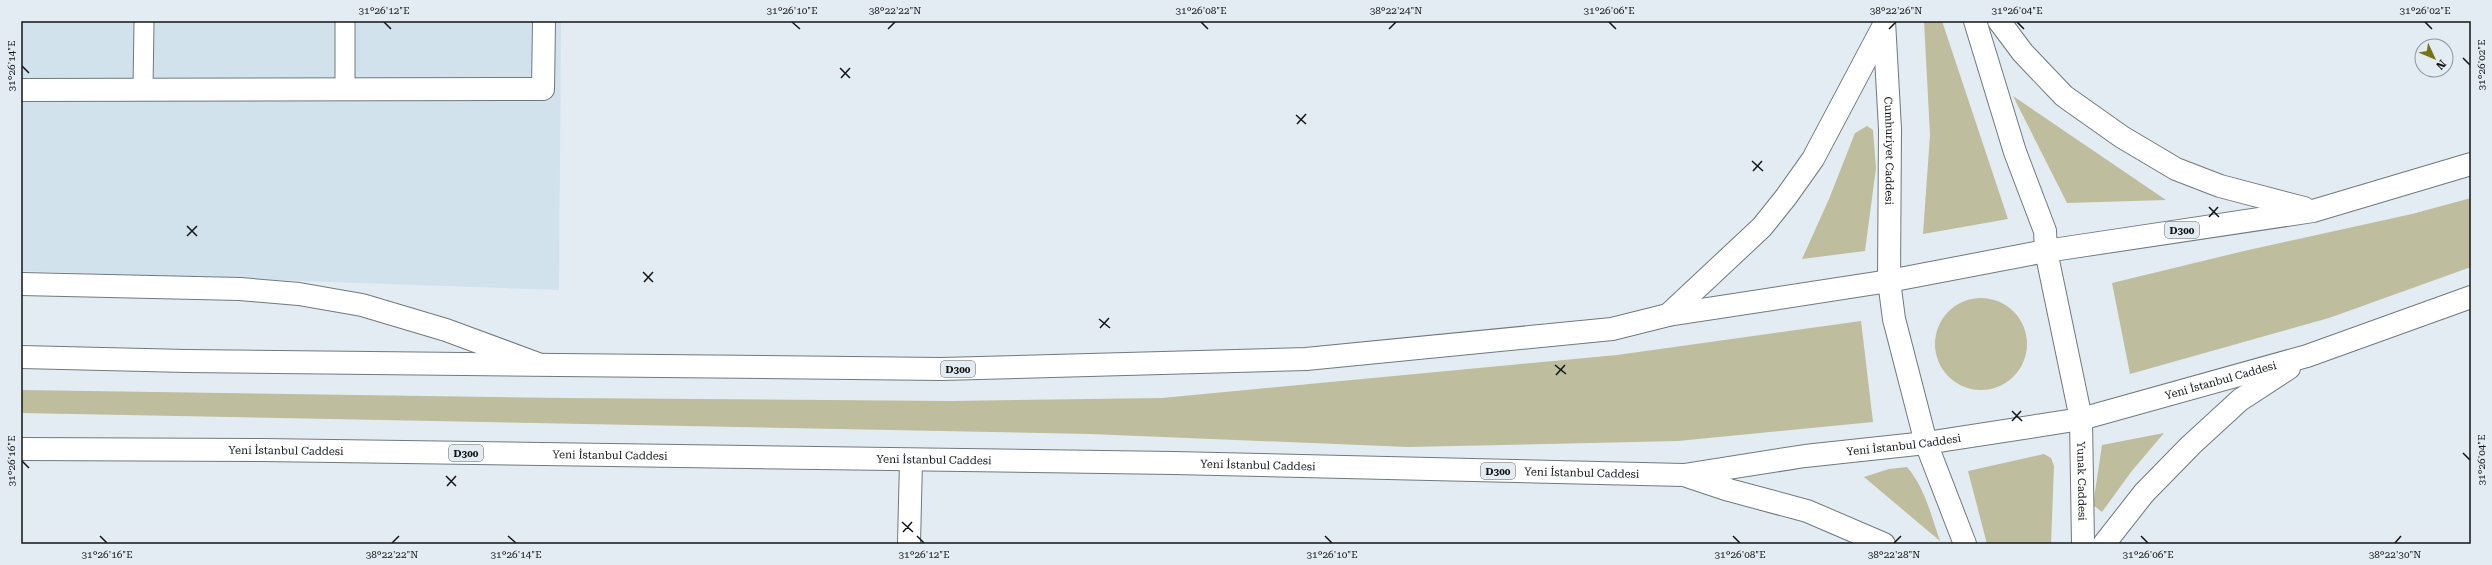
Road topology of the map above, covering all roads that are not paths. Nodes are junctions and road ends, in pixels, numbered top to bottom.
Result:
1 (144, 21) edge
2 (346, 21) edge
3 (544, 21) edge
4 (1975, 21) edge
5 (1999, 21) edge
6 (1884, 23) edge
7 (345, 89) junction
8 (21, 90) edge
9 (143, 90) junction
10 (2471, 164) edge
11 (2313, 211) junction
12 (2046, 251) junction
13 (1889, 281) junction
14 (21, 284) edge
15 (2471, 297) edge
16 (1668, 315) junction
17 (2306, 356) junction
18 (21, 357) edge
19 (543, 365) junction
20 (2081, 419) junction
21 (1926, 443) junction
22 (21, 449) edge
23 (911, 460) junction
24 (1684, 476) junction
25 (909, 544) edge
26 (1884, 544) edge
27 (1964, 544) edge
28 (2083, 544) edge
29 (2104, 544) edge

1 - 9 lane
2 - 7 lane
3 - 7 main road
4 - 12 main road
5 - 11 main road
6 - 13 main road, Cumhuriyet Caddesi
6 - 16 main road
7 - 9 main road
8 - 9 main road
10 - 11 main road, D300
11 - 12 main road, D300
12 - 13 main road, D300
12 - 20 main road, Yunak Caddesi
13 - 16 main road, D300
13 - 21 main road, Cumhuriyet Caddesi
14 - 19 main road
15 - 17 main road, Yeni İstanbul Caddesi / D300
16 - 19 main road, D300
17 - 20 main road, Yeni İstanbul Caddesi / D300
17 - 29 main road
18 - 19 main road, D300
20 - 21 main road, Yeni İstanbul Caddesi / D300
20 - 28 main road, Yunak Caddesi
21 - 24 main road, Yeni İstanbul Caddesi / D300
21 - 27 main road
22 - 23 main road, Yeni İstanbul Caddesi / D300
23 - 24 main road, Yeni İstanbul Caddesi / D300
23 - 25 main road
24 - 26 main road

